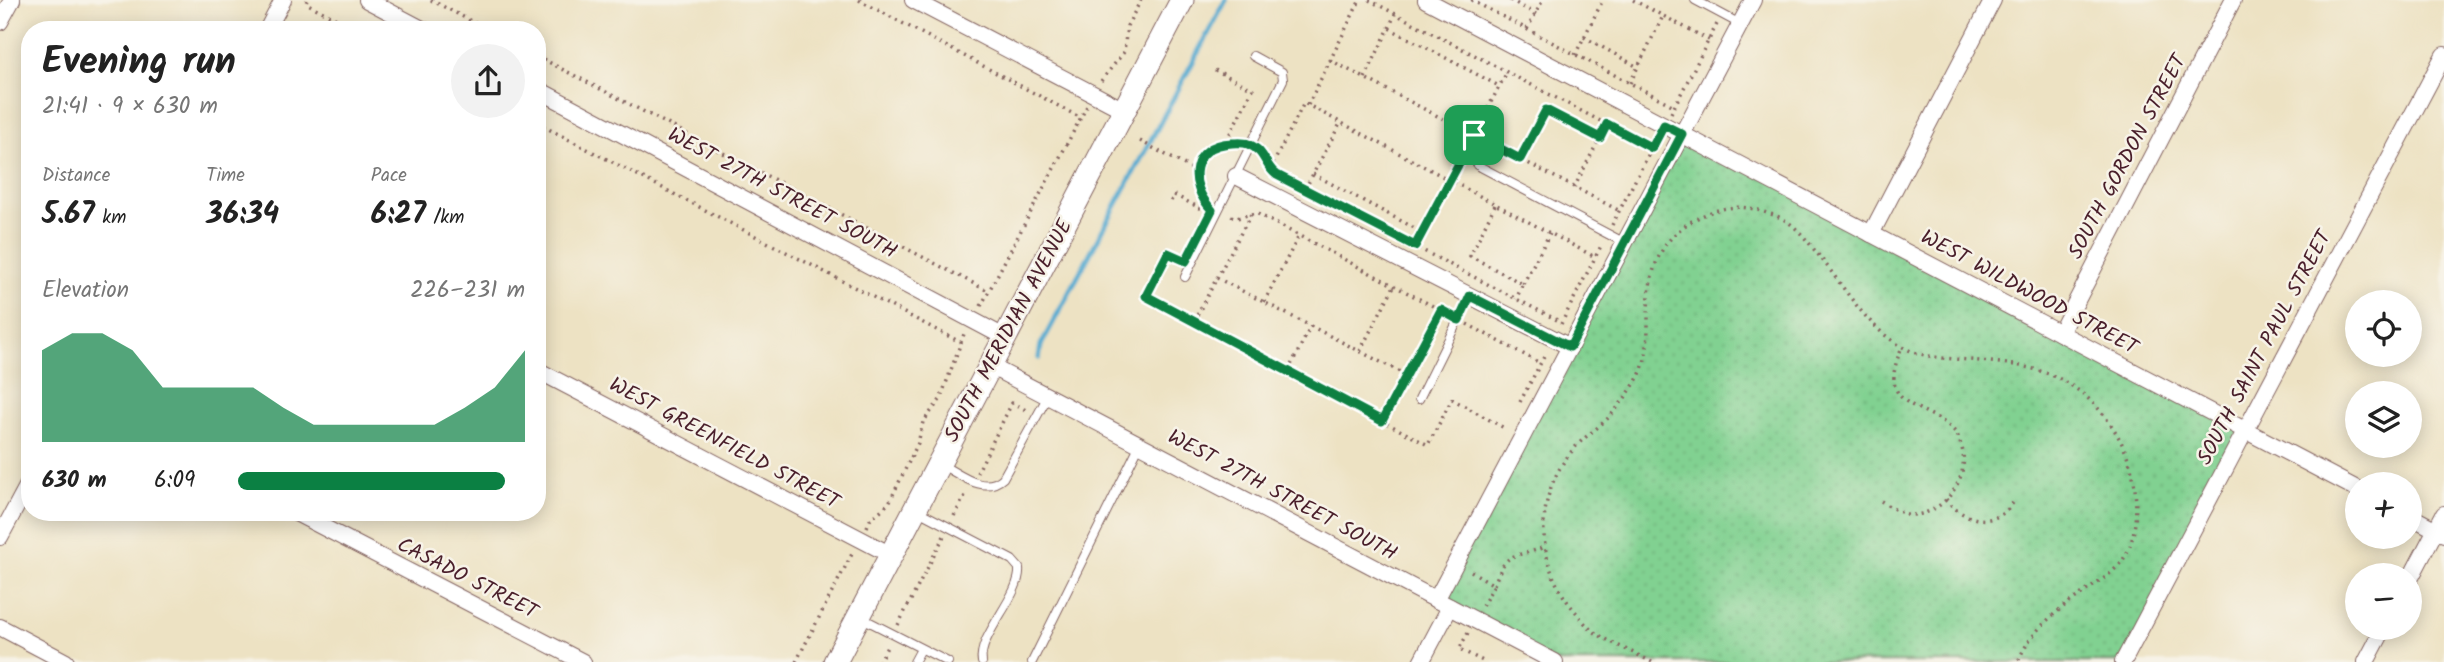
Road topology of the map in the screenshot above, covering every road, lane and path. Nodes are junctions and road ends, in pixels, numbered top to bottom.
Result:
1 (12, 0) edge
2 (283, 0) edge
3 (307, 0) edge
4 (367, 0) edge
5 (431, 0) edge
6 (859, 0) edge
7 (913, 0) edge
8 (1182, 0) edge
9 (1360, 0) edge
10 (1368, 0) edge
11 (1426, 0) edge
12 (1471, 0) edge
13 (1510, 0) edge
14 (1543, 0) edge
15 (1603, 0) edge
16 (1633, 0) edge
17 (1695, 0) edge
18 (1752, 0) edge
19 (1993, 0) edge
20 (2234, 0) edge
21 (1395, 14) junction
22 (1536, 14) junction
23 (1722, 14) junction
24 (1664, 16) junction
25 (272, 21) edge
26 (340, 21) edge
27 (407, 21) edge
28 (471, 21) edge
29 (0, 22) edge
30 (1740, 24) junction
31 (1389, 28) junction
32 (1527, 29) junction
33 (1584, 37) junction
34 (1709, 40) junction
35 (1576, 55) junction
36 (2444, 55) edge
37 (1253, 56) dead end
38 (1330, 60) junction
39 (546, 61) edge
40 (1638, 67) junction
41 (1213, 69) dead end
42 (1507, 72) junction
43 (1364, 78) junction
44 (1630, 83) junction
45 (1499, 86) junction
46 (546, 94) edge
47 (1308, 105) junction
48 (1674, 106) junction
49 (1125, 110) junction
50 (1081, 118) dead end
51 (1341, 122) junction
52 (1607, 124) junction
53 (1664, 125) junction
54 (546, 128) edge
55 (1682, 134) junction
56 (1474, 135) junction
57 (1600, 138) junction
58 (1140, 141) dead end
59 (1225, 143) junction
60 (1251, 145) junction
61 (1652, 148) junction
62 (1520, 159) junction
63 (1477, 165) dead end
64 (1196, 170) junction
65 (1270, 170) junction
66 (1313, 174) junction
67 (1236, 176) junction
68 (1450, 180) junction
69 (1574, 188) junction
70 (1305, 190) junction
71 (1496, 204) junction
72 (1212, 210) dead end
73 (1619, 211) junction
74 (1251, 214) dead end
75 (1422, 232) junction
76 (1550, 233) junction
77 (1608, 234) junction
78 (1871, 234) junction
79 (1299, 236) junction
80 (1625, 243) junction
81 (1415, 246) junction
82 (1595, 257) junction
83 (1186, 261) dead end
84 (1185, 277) dead end
85 (1217, 278) dead end
86 (1523, 284) junction
87 (1394, 286) junction
88 (989, 292) dead end
89 (1470, 296) junction
90 (1516, 299) junction
91 (1264, 302) junction
92 (1441, 310) junction
93 (1459, 320) junction
94 (1562, 322) junction
95 (1311, 326) junction
96 (2060, 333) junction
97 (1006, 338) junction
98 (1553, 339) junction
99 (960, 342) dead end
100 (1570, 347) junction
101 (1902, 347) junction
102 (1360, 352) junction
103 (1541, 363) junction
104 (990, 366) junction
105 (1289, 371) junction
106 (546, 375) edge
107 (1406, 375) junction
108 (1048, 397) junction
109 (1419, 399) dead end
110 (1518, 407) dead end
111 (1382, 421) junction
112 (1506, 429) dead end
113 (2246, 430) junction
114 (1140, 444) junction
115 (939, 464) junction
116 (2345, 483) edge
117 (21, 494) edge
118 (1946, 499) junction
119 (2015, 500) dead end
120 (1881, 501) dead end
121 (915, 509) junction
122 (2444, 514) edge
123 (4, 518) edge
124 (311, 521) edge
125 (2422, 522) edge
126 (2440, 532) edge
127 (0, 537) edge
128 (1545, 547) junction
129 (891, 555) junction
130 (2420, 563) edge
131 (1494, 585) dead end
132 (1443, 603) junction
133 (859, 616) junction
134 (0, 627) edge
135 (2378, 640) edge
136 (921, 649) junction
137 (66, 662) edge
138 (583, 662) edge
139 (835, 662) edge
140 (914, 662) edge
141 (948, 662) edge
142 (982, 662) edge
143 (1032, 662) edge
144 (1421, 662) edge
145 (1555, 662) edge
146 (1652, 662) edge
147 (2018, 662) edge
148 (2123, 662) edge
149 (2366, 662) edge

1 - 29 street
2 - 25 street
3 - 26 path
4 - 27 street
5 - 28 path
6 - 50 path
7 - 49 street
8 - 49 main road, SOUTH MERIDIAN AVENUE
9 - 38 path
10 - 21 path
11 - 53 street, WEST WILDWOOD STREET
12 - 32 path
13 - 22 path
14 - 22 path
15 - 33 path
16 - 24 path
17 - 23 lane
18 - 30 street
19 - 78 street
20 - 96 street, SOUTH GORDON STREET
21 - 31 path
21 - 42 path
22 - 32 path
23 - 30 lane
23 - 34 path
24 - 34 path
24 - 40 path
30 - 55 street
31 - 43 path
31 - 45 path
32 - 35 path
33 - 35 path
33 - 40 path
34 - 48 path
35 - 44 path
36 - 113 street, SOUTH SAINT PAUL STREET
37 - 60 lane
38 - 43 path
38 - 47 path
39 - 88 path
40 - 44 path
41 - 59 path
42 - 45 path
42 - 52 path
43 - 56 path
44 - 48 path
45 - 56 path
46 - 97 street, WEST 27TH STREET SOUTH
47 - 51 path
47 - 65 path
48 - 53 path
49 - 97 main road, SOUTH MERIDIAN AVENUE
51 - 66 path
51 - 68 path
52 - 57 path
52 - 61 path
53 - 55 street, WEST WILDWOOD STREET
53 - 61 path
54 - 99 path
55 - 78 street, WEST WILDWOOD STREET
55 - 80 street
56 - 62 path
56 - 68 path
57 - 62 path
57 - 69 path
58 - 64 path
59 - 60 path
59 - 64 path
60 - 65 path
60 - 67 lane
61 - 73 path
62 - 69 path
63 - 77 lane
64 - 72 path
65 - 70 path
66 - 70 path
66 - 75 path
67 - 84 lane
67 - 89 street
68 - 71 path
68 - 75 path
69 - 73 path
70 - 81 path
71 - 76 path
71 - 86 path
73 - 77 path
74 - 79 path
75 - 81 path
76 - 82 path
76 - 86 path
77 - 80 lane
77 - 82 path
78 - 96 street, WEST WILDWOOD STREET
79 - 87 path
79 - 91 path
80 - 100 street
81 - 90 path
82 - 94 path
83 - 105 path
85 - 91 path
86 - 90 path
87 - 92 path
87 - 102 path
89 - 93 lane
89 - 98 street
90 - 94 path
91 - 95 path
92 - 93 path
92 - 107 path
93 - 103 path
93 - 109 lane
94 - 98 path
95 - 102 path
95 - 105 path
96 - 113 street, WEST WILDWOOD STREET
97 - 104 main road, SOUTH MERIDIAN AVENUE
98 - 100 street
98 - 103 path
100 - 132 street
101 - 118 path
101 - 128 path
101 - 147 path
102 - 107 path
103 - 110 path
104 - 108 street, WEST 27TH STREET SOUTH
104 - 115 main road, SOUTH MERIDIAN AVENUE
105 - 111 path
106 - 129 street, WEST GREENFIELD STREET
107 - 111 path
108 - 114 street, WEST 27TH STREET SOUTH
108 - 115 lane
111 - 112 path
113 - 116 street, WEST WILDWOOD STREET
113 - 148 street, SOUTH SAINT PAUL STREET
114 - 132 street, WEST 27TH STREET SOUTH
114 - 143 lane
115 - 121 main road, SOUTH MERIDIAN AVENUE
117 - 123 street
118 - 119 path
118 - 120 path
121 - 129 main road, SOUTH MERIDIAN AVENUE
121 - 142 lane
122 - 126 street
123 - 127 street
124 - 138 street, CASADO STREET
125 - 126 street
126 - 130 street
128 - 131 path
128 - 146 path
129 - 133 main road, SOUTH MERIDIAN AVENUE
132 - 144 street
132 - 145 street, WEST 27TH STREET SOUTH
133 - 136 lane
133 - 139 main road, SOUTH MERIDIAN AVENUE
134 - 137 street
135 - 149 street
136 - 140 lane
136 - 141 lane

